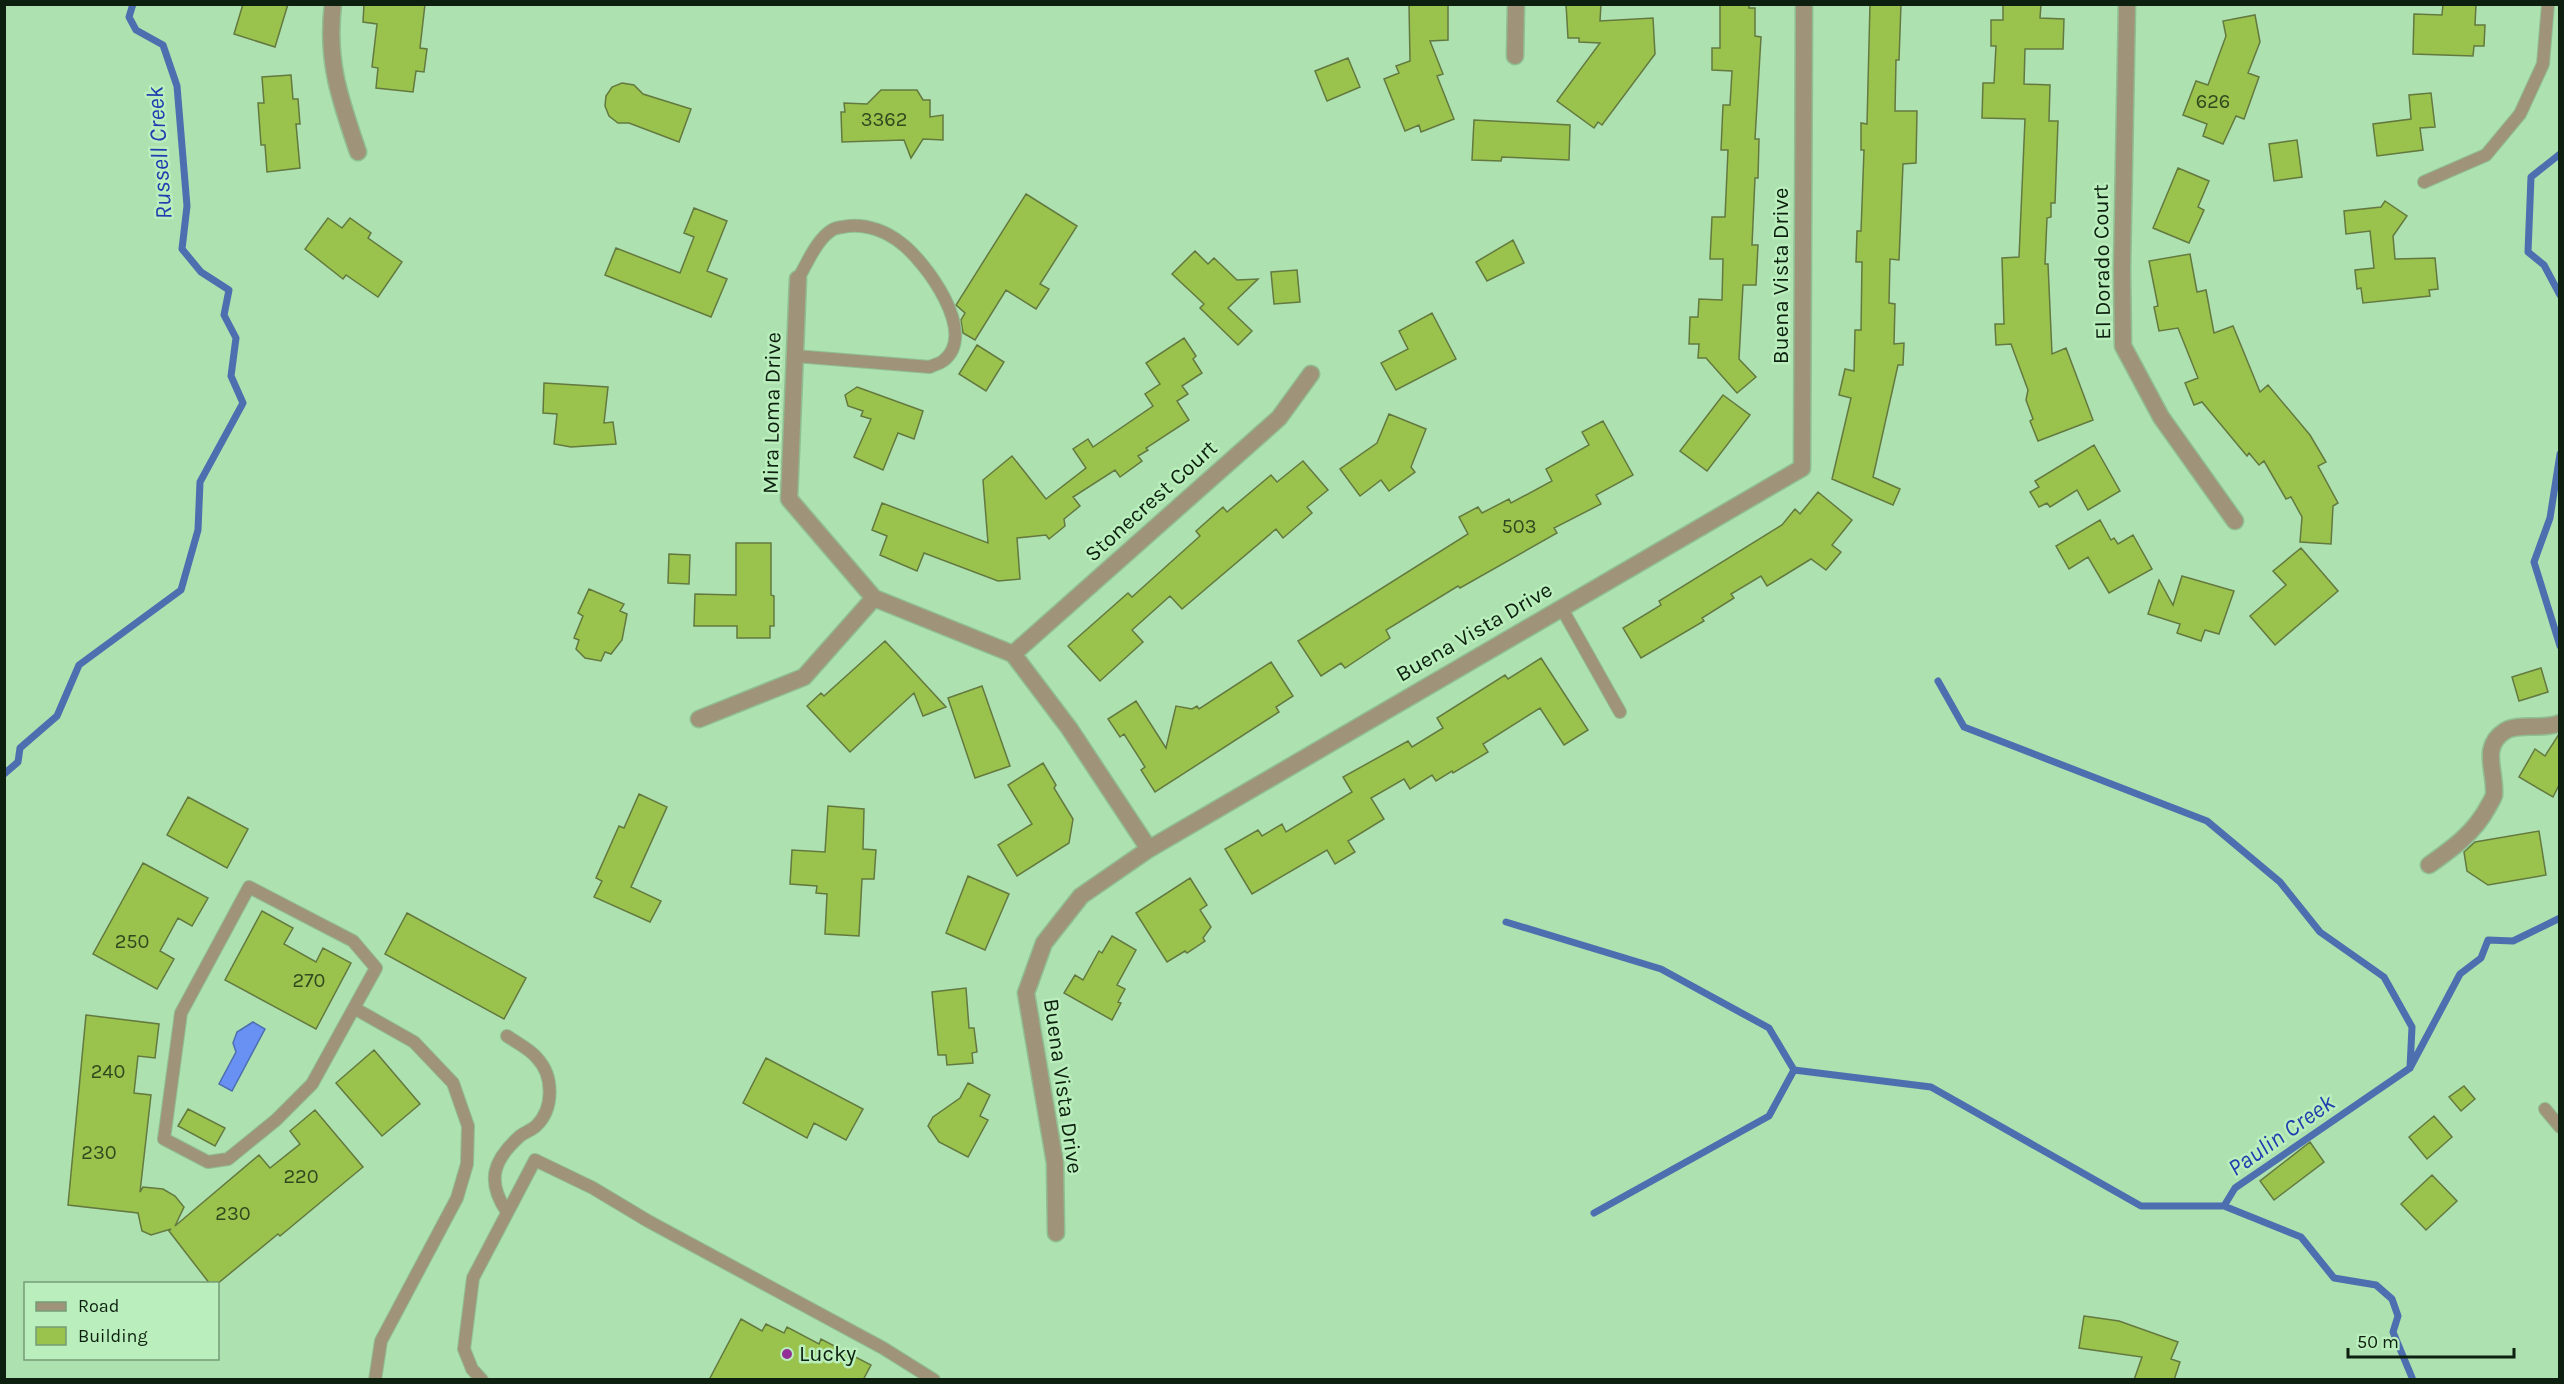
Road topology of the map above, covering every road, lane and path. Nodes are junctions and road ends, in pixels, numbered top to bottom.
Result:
1 (333, 4) edge
2 (1516, 4) edge
3 (1804, 4) edge
4 (2127, 4) edge
5 (2548, 4) edge
6 (1515, 56) dead end
7 (358, 152) dead end
8 (2424, 182) dead end
9 (798, 279) joint
10 (795, 356) junction
11 (1311, 374) dead end
12 (2235, 521) dead end
13 (874, 598) junction
14 (1561, 607) junction
15 (1013, 654) junction
16 (1620, 712) dead end
17 (699, 719) dead end
18 (2559, 723) edge
19 (1149, 849) junction
20 (2429, 865) dead end
21 (354, 1008) junction
22 (507, 1036) dead end
23 (2545, 1109) dead end
24 (2559, 1127) edge
25 (507, 1212) junction
26 (1056, 1233) dead end
27 (375, 1380) edge
28 (482, 1380) edge
29 (934, 1380) edge

1 - 7 street
2 - 6 street
3 - 14 street, Buena Vista Drive
4 - 12 street, El Dorado Court
5 - 8 lane
9 - 10 street, Mira Loma Drive
9 - 10 lane
10 - 13 street, Mira Loma Drive
11 - 15 street, Stonecrest Court
13 - 15 street, Mira Loma Drive
13 - 17 street
14 - 16 lane
14 - 19 street, Buena Vista Drive
15 - 19 street
18 - 20 street
19 - 26 street, Buena Vista Drive
21 - 21 lane
21 - 27 lane
22 - 25 lane
23 - 24 lane
25 - 28 lane
25 - 29 lane

